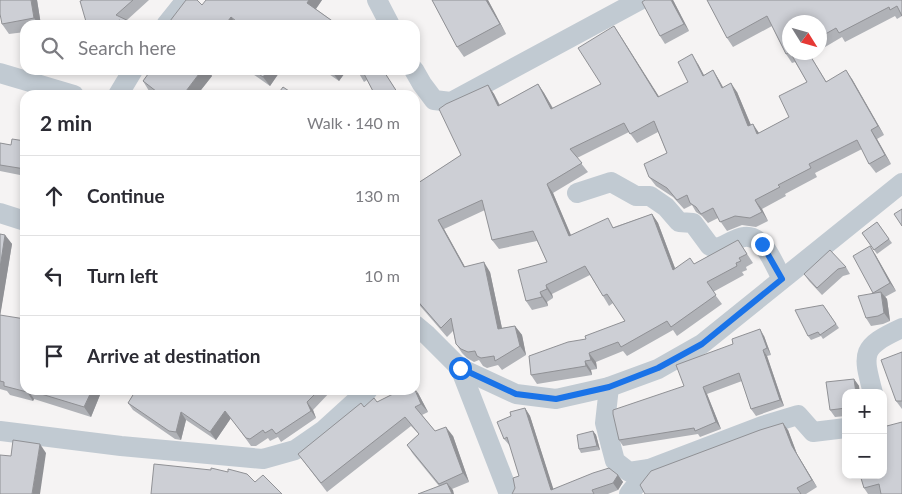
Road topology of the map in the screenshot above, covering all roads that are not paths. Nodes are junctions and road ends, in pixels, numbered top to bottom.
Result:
1 (186, 0) edge
2 (377, 0) edge
3 (640, 0) edge
4 (170, 20) edge
5 (387, 20) edge
6 (0, 73) edge
7 (130, 75) edge
8 (417, 75) edge
9 (57, 90) edge
10 (121, 90) edge
11 (902, 183) edge
12 (577, 193) dead end
13 (0, 213) edge
14 (20, 219) edge
15 (782, 279) junction
16 (902, 328) edge
17 (420, 337) edge
18 (460, 368) junction
19 (609, 387) junction
20 (872, 389) edge
21 (362, 395) edge
22 (842, 428) edge
23 (0, 431) edge
24 (649, 469) junction
25 (509, 494) edge
26 (630, 494) edge

1 - 4 street
2 - 5 street
3 - 8 street
6 - 9 street
7 - 10 street
11 - 15 street
12 - 15 street
13 - 14 street
15 - 19 street
16 - 20 street
17 - 18 street
18 - 19 street
18 - 25 street
19 - 24 street
21 - 23 street
22 - 24 street
24 - 26 street

